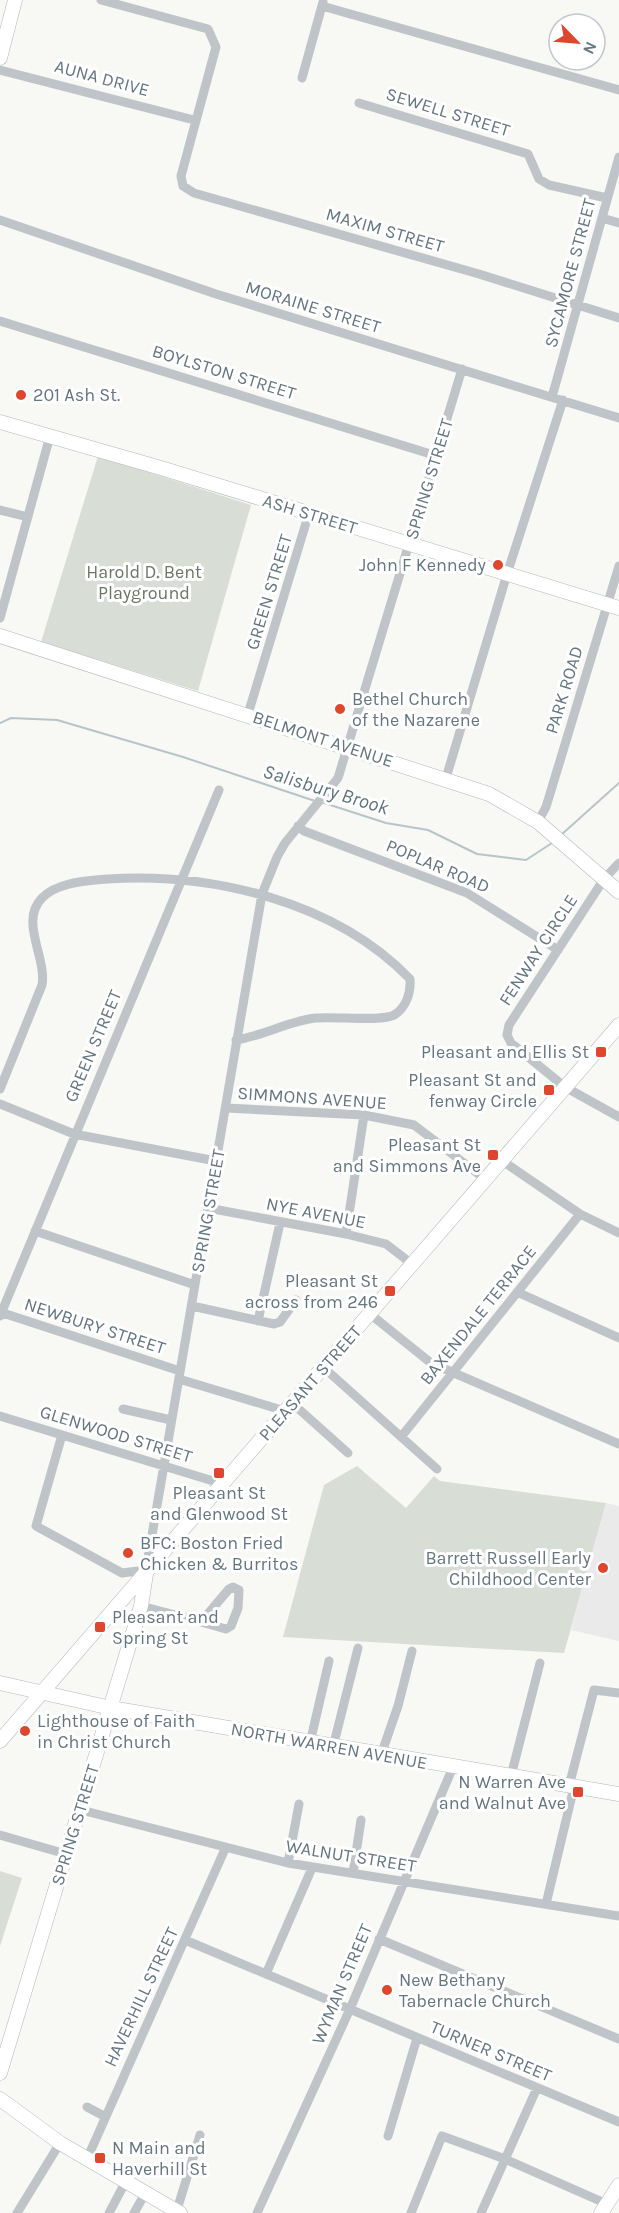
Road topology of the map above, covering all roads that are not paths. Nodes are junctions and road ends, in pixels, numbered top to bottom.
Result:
1 (15, 0) edge
2 (101, 0) edge
3 (323, 3) edge
4 (4, 29) edge
5 (0, 58) edge
6 (0, 70) edge
7 (302, 78) dead end
8 (619, 90) edge
9 (359, 102) dead end
10 (194, 120) junction
11 (619, 157) edge
12 (608, 198) junction
13 (602, 218) junction
14 (0, 220) edge
15 (619, 223) edge
16 (579, 305) junction
17 (619, 318) edge
18 (0, 321) edge
19 (462, 369) junction
20 (552, 397) junction
21 (563, 400) junction
22 (619, 418) edge
23 (0, 422) edge
24 (50, 435) junction
25 (437, 456) junction
26 (0, 510) edge
27 (309, 513) junction
28 (28, 517) junction
29 (409, 545) junction
30 (619, 566) edge
31 (507, 574) junction
32 (613, 606) edge
33 (0, 618) edge
34 (0, 636) edge
35 (248, 714) junction
36 (347, 748) junction
37 (446, 778) junction
38 (219, 790) dead end
39 (538, 822) junction
40 (298, 826) junction
41 (619, 863) edge
42 (182, 878) junction
43 (604, 879) junction
44 (619, 892) edge
45 (262, 894) junction
46 (558, 950) junction
47 (619, 1025) edge
48 (236, 1040) junction
49 (565, 1087) junction
50 (0, 1089) edge
51 (0, 1104) edge
52 (226, 1108) junction
53 (364, 1115) junction
54 (619, 1117) edge
55 (74, 1134) junction
56 (501, 1160) junction
57 (216, 1161) junction
58 (485, 1179) junction
59 (208, 1208) junction
60 (580, 1214) junction
61 (280, 1222) junction
62 (35, 1231) junction
63 (619, 1233) edge
64 (346, 1234) junction
65 (412, 1264) junction
66 (195, 1285) junction
67 (517, 1292) junction
68 (296, 1300) dead end
69 (192, 1306) junction
70 (1, 1314) edge
71 (370, 1314) junction
72 (258, 1321) junction
73 (619, 1338) edge
74 (323, 1367) junction
75 (454, 1372) junction
76 (180, 1375) junction
77 (289, 1407) junction
78 (123, 1409) dead end
79 (0, 1416) edge
80 (171, 1420) junction
81 (62, 1435) junction
82 (401, 1437) junction
83 (619, 1444) edge
84 (348, 1453) dead end
85 (164, 1467) junction
86 (437, 1469) dead end
87 (223, 1484) junction
88 (146, 1570) junction
89 (141, 1606) junction
90 (201, 1622) junction
91 (358, 1648) dead end
92 (412, 1651) dead end
93 (329, 1661) dead end
94 (540, 1663) dead end
95 (0, 1683) edge
96 (619, 1693) edge
97 (40, 1694) junction
98 (111, 1708) junction
99 (0, 1741) edge
100 (310, 1743) junction
101 (333, 1747) junction
102 (381, 1755) junction
103 (453, 1767) junction
104 (511, 1776) junction
105 (571, 1786) junction
106 (619, 1794) edge
107 (299, 1804) dead end
108 (81, 1810) junction
109 (361, 1820) dead end
110 (0, 1835) edge
111 (225, 1849) junction
112 (66, 1854) junction
113 (288, 1863) junction
114 (312, 1868) junction
115 (353, 1874) junction
116 (403, 1881) junction
117 (546, 1904) junction
118 (619, 1917) edge
119 (379, 1939) junction
120 (185, 1940) junction
121 (266, 1974) junction
122 (350, 2009) junction
123 (417, 2038) junction
124 (619, 2039) edge
125 (0, 2073) edge
126 (537, 2088) junction
127 (0, 2099) edge
128 (87, 2107) dead end
129 (105, 2116) junction
130 (619, 2122) edge
131 (200, 2135) dead end
132 (388, 2136) dead end
133 (60, 2144) junction
134 (87, 2159) junction
135 (506, 2159) junction
136 (126, 2181) junction
137 (619, 2184) edge
138 (146, 2192) junction
139 (604, 2209) edge
140 (178, 2212) edge
141 (17, 2213) edge
142 (109, 2213) edge
143 (134, 2213) edge
144 (257, 2213) edge
145 (411, 2213) edge
146 (481, 2213) edge

1 - 4 street
2 - 10 street
3 - 7 street
3 - 8 street
4 - 5 street
6 - 10 street, AUNA DRIVE
9 - 12 street, SEWELL STREET
10 - 16 street, MAXIM STREET
11 - 12 street, SYCAMORE STREET
12 - 13 street, SYCAMORE STREET
13 - 15 street
13 - 16 street, SYCAMORE STREET
14 - 19 street, MORAINE STREET
16 - 17 street, MAXIM STREET
16 - 20 street, SYCAMORE STREET
18 - 25 street, BOYLSTON STREET
19 - 20 street, MORAINE STREET
19 - 25 street, SPRING STREET
20 - 21 street, MORAINE STREET
21 - 22 street, MORAINE STREET
21 - 31 street
23 - 24 street, ASH STREET
24 - 27 street, ASH STREET
24 - 28 street
25 - 29 street, SPRING STREET
26 - 28 street
27 - 29 street, ASH STREET
27 - 35 street, GREEN STREET
28 - 33 street
29 - 31 street, ASH STREET
29 - 36 street, SPRING STREET
30 - 32 street, PARK ROAD
31 - 32 street, ASH STREET
31 - 37 street
32 - 39 street, PARK ROAD
34 - 35 street, BELMONT AVENUE
35 - 36 street, BELMONT AVENUE
36 - 37 street, BELMONT AVENUE
36 - 40 street, SPRING STREET
37 - 39 street, BELMONT AVENUE
38 - 42 street, GREEN STREET
39 - 43 street, BELMONT AVENUE
40 - 45 street, SPRING STREET
40 - 46 street, POPLAR ROAD
41 - 43 street, FENWAY CIRCLE
42 - 45 street
42 - 50 street
42 - 55 street, GREEN STREET
43 - 44 street, BELMONT AVENUE
43 - 46 street, FENWAY CIRCLE
45 - 48 street, SPRING STREET
45 - 48 street
46 - 49 street, FENWAY CIRCLE
47 - 49 street, PLEASANT STREET
48 - 52 street, SPRING STREET
49 - 54 street
49 - 56 street, PLEASANT STREET
51 - 55 street
52 - 53 street, SIMMONS AVENUE
52 - 57 street, SPRING STREET
53 - 58 street, SIMMONS AVENUE
53 - 64 street
55 - 57 street
55 - 62 street, GREEN STREET
56 - 58 street, PLEASANT STREET
56 - 60 street
57 - 59 street, SPRING STREET
58 - 65 street, PLEASANT STREET
59 - 61 street, NYE AVENUE
59 - 66 street, SPRING STREET
60 - 63 street
60 - 67 street, BAXENDALE TERRACE
61 - 64 street, NYE AVENUE
61 - 72 street
62 - 66 street
62 - 70 street, GREEN STREET
64 - 65 street, NYE AVENUE
65 - 71 street, PLEASANT STREET
66 - 69 street, SPRING STREET
67 - 73 street
67 - 75 street, BAXENDALE TERRACE
68 - 72 street
69 - 72 street
69 - 76 street, SPRING STREET
70 - 76 street, NEWBURY STREET
71 - 74 street, PLEASANT STREET
71 - 75 street
74 - 77 street, PLEASANT STREET
74 - 82 street
75 - 82 street, BAXENDALE TERRACE
75 - 83 street
76 - 77 street, NEWBURY STREET
76 - 80 street, SPRING STREET
77 - 84 street
77 - 87 street, PLEASANT STREET
78 - 80 street
79 - 81 street, GLENWOOD STREET
80 - 85 street, SPRING STREET
81 - 85 street, GLENWOOD STREET
81 - 88 street
82 - 86 street
85 - 87 street, GLENWOOD STREET
85 - 88 street, SPRING STREET
87 - 88 street, PLEASANT STREET
88 - 89 street, SPRING STREET
88 - 97 street, PLEASANT STREET
89 - 90 street
89 - 98 street, SPRING STREET
90 - 90 street
91 - 101 street
92 - 102 street
93 - 100 street
94 - 104 street
95 - 97 street, NORTH WARREN AVENUE
96 - 105 street
97 - 98 street, NORTH WARREN AVENUE
97 - 99 street, PLEASANT STREET
98 - 100 street, NORTH WARREN AVENUE
98 - 108 street, SPRING STREET
100 - 101 street, NORTH WARREN AVENUE
101 - 102 street, NORTH WARREN AVENUE
102 - 103 street, NORTH WARREN AVENUE
103 - 104 street, NORTH WARREN AVENUE
103 - 116 street, WYMAN STREET
104 - 105 street, NORTH WARREN AVENUE
105 - 106 street, NORTH WARREN AVENUE
105 - 117 street
107 - 113 street
108 - 111 street, WALNUT STREET
108 - 112 street, SPRING STREET
109 - 115 street
110 - 112 street
111 - 113 street, WALNUT STREET
111 - 120 street, HAVERHILL STREET
112 - 125 street, SPRING STREET
113 - 114 street, WALNUT STREET
114 - 115 street, WALNUT STREET
114 - 121 street
115 - 116 street, WALNUT STREET
116 - 117 street, WALNUT STREET
116 - 119 street, WYMAN STREET
117 - 118 street, WALNUT STREET
119 - 122 street, WYMAN STREET
119 - 124 street
120 - 121 street, TURNER STREET
120 - 129 street, HAVERHILL STREET
121 - 122 street, TURNER STREET
122 - 123 street, TURNER STREET
122 - 144 street, WYMAN STREET
123 - 126 street, TURNER STREET
123 - 132 street
126 - 130 street, TURNER STREET
126 - 135 street
127 - 133 street
128 - 129 street
129 - 134 street, HAVERHILL STREET
131 - 140 street
133 - 134 street
133 - 141 street
134 - 136 street
135 - 139 street
135 - 145 street
135 - 146 street
136 - 138 street
136 - 142 street
137 - 139 street
138 - 140 street
138 - 143 street

